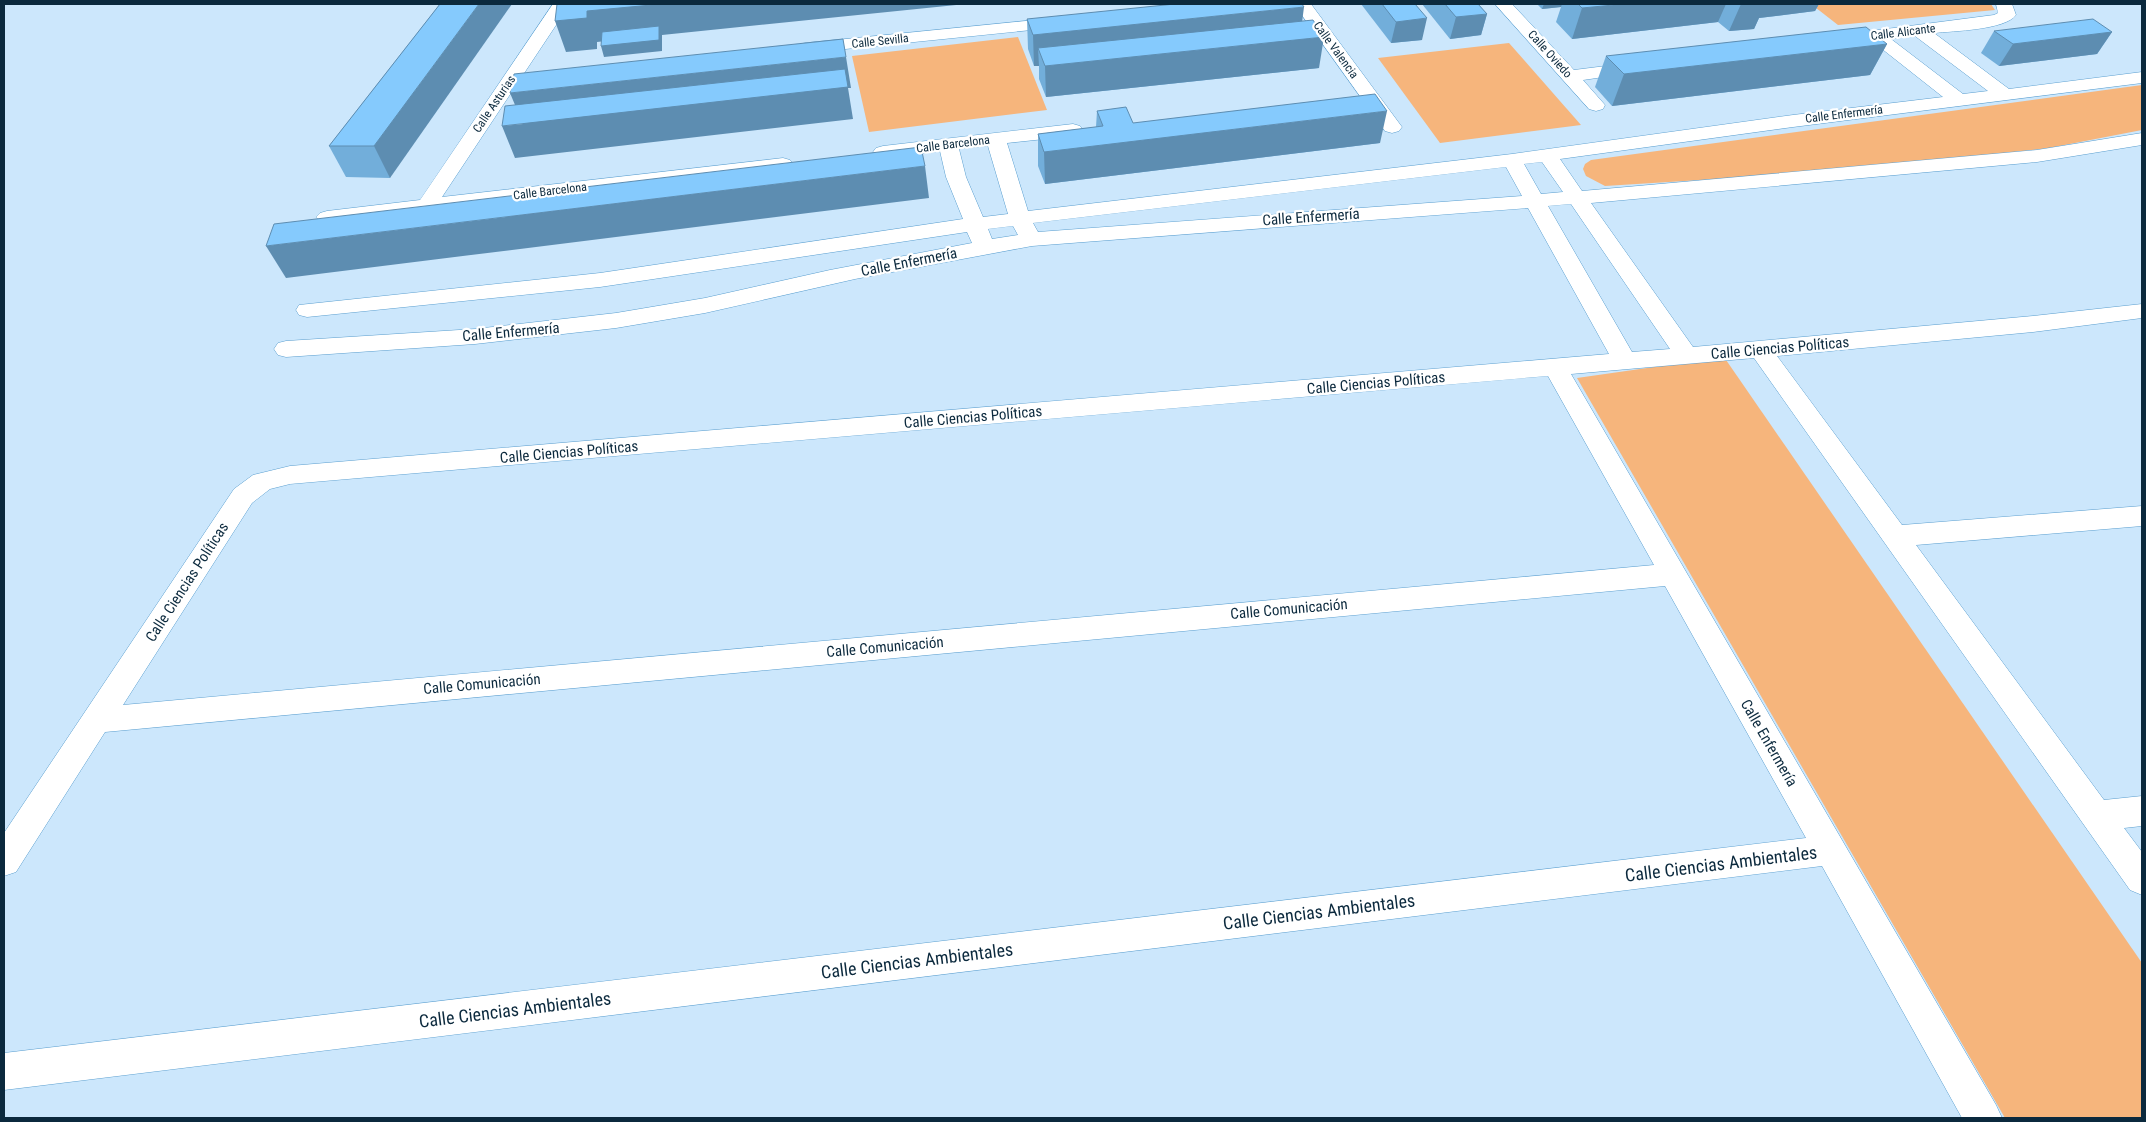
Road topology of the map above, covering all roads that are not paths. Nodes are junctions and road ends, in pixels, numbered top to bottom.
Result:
1 (561, 4) edge
2 (1302, 4) edge
3 (1503, 4) edge
4 (2002, 12) edge
5 (1079, 21) edge
6 (1918, 30) junction
7 (1876, 36) junction
8 (1826, 42) edge
9 (790, 50) edge
10 (1658, 64) edge
11 (532, 75) edge
12 (1569, 76) junction
13 (512, 77) junction
14 (2142, 78) edge
15 (2004, 94) junction
16 (1370, 96) junction
17 (1350, 98) edge
18 (1959, 100) junction
19 (1596, 105) dead end
20 (1392, 127) dead end
21 (1094, 128) edge
22 (996, 139) junction
23 (2142, 139) edge
24 (948, 145) junction
25 (860, 155) edge
26 (1547, 155) junction
27 (1512, 160) junction
28 (800, 162) edge
29 (1577, 198) junction
30 (1536, 201) junction
31 (427, 205) junction
32 (327, 217) edge
33 (1020, 219) junction
34 (975, 224) junction
35 (1032, 239) junction
36 (985, 246) junction
37 (307, 310) dead end
38 (2142, 311) edge
39 (1760, 348) junction
40 (286, 349) dead end
41 (1687, 356) junction
42 (1625, 361) junction
43 (1556, 368) junction
44 (2142, 516) edge
45 (1896, 536) junction
46 (1673, 574) junction
47 (98, 720) junction
48 (2142, 811) edge
49 (2096, 816) junction
50 (1830, 850) junction
51 (4, 861) edge
52 (2142, 879) edge
53 (4, 1072) edge
54 (1983, 1118) edge

1 - 13 street, Calle Asturias
2 - 16 street, Calle Valencia
3 - 12 street, Calle Oviedo
4 - 6 street, Calle Alicante
5 - 9 street, Calle Sevilla
6 - 7 street, Calle Alicante
6 - 15 street
7 - 8 street, Calle Alicante
7 - 18 street
10 - 12 street
11 - 13 street
12 - 19 street, Calle Oviedo
13 - 31 street, Calle Asturias
14 - 15 street, Calle Enfermería
15 - 18 street, Calle Enfermería
16 - 17 street
16 - 20 street, Calle Valencia
18 - 26 street, Calle Enfermería
21 - 22 street, Calle Barcelona
22 - 24 street, Calle Barcelona
22 - 33 street
23 - 29 street, Calle Enfermería
24 - 25 street, Calle Barcelona
24 - 34 street
26 - 27 street, Calle Enfermería
26 - 29 street
27 - 30 street
27 - 33 street, Calle Enfermería
28 - 31 street, Calle Barcelona
29 - 30 street, Calle Enfermería
29 - 41 street
30 - 35 street, Calle Enfermería
30 - 42 street
31 - 32 street, Calle Barcelona
33 - 34 street, Calle Enfermería
33 - 35 street
34 - 36 street
34 - 37 street, Calle Enfermería
35 - 36 street, Calle Enfermería
36 - 40 street, Calle Enfermería
38 - 39 street, Calle Ciencias Políticas
39 - 41 street, Calle Ciencias Políticas
39 - 45 street
41 - 42 street, Calle Ciencias Políticas
42 - 43 street, Calle Ciencias Políticas
43 - 46 street, Calle Enfermería
43 - 47 street, Calle Ciencias Políticas
44 - 45 street
45 - 49 street
46 - 47 street, Calle Comunicación
46 - 50 street, Calle Enfermería
47 - 51 street, Calle Ciencias Políticas
48 - 49 street
49 - 52 street
50 - 53 street, Calle Ciencias Ambientales
50 - 54 street, Calle Enfermería

